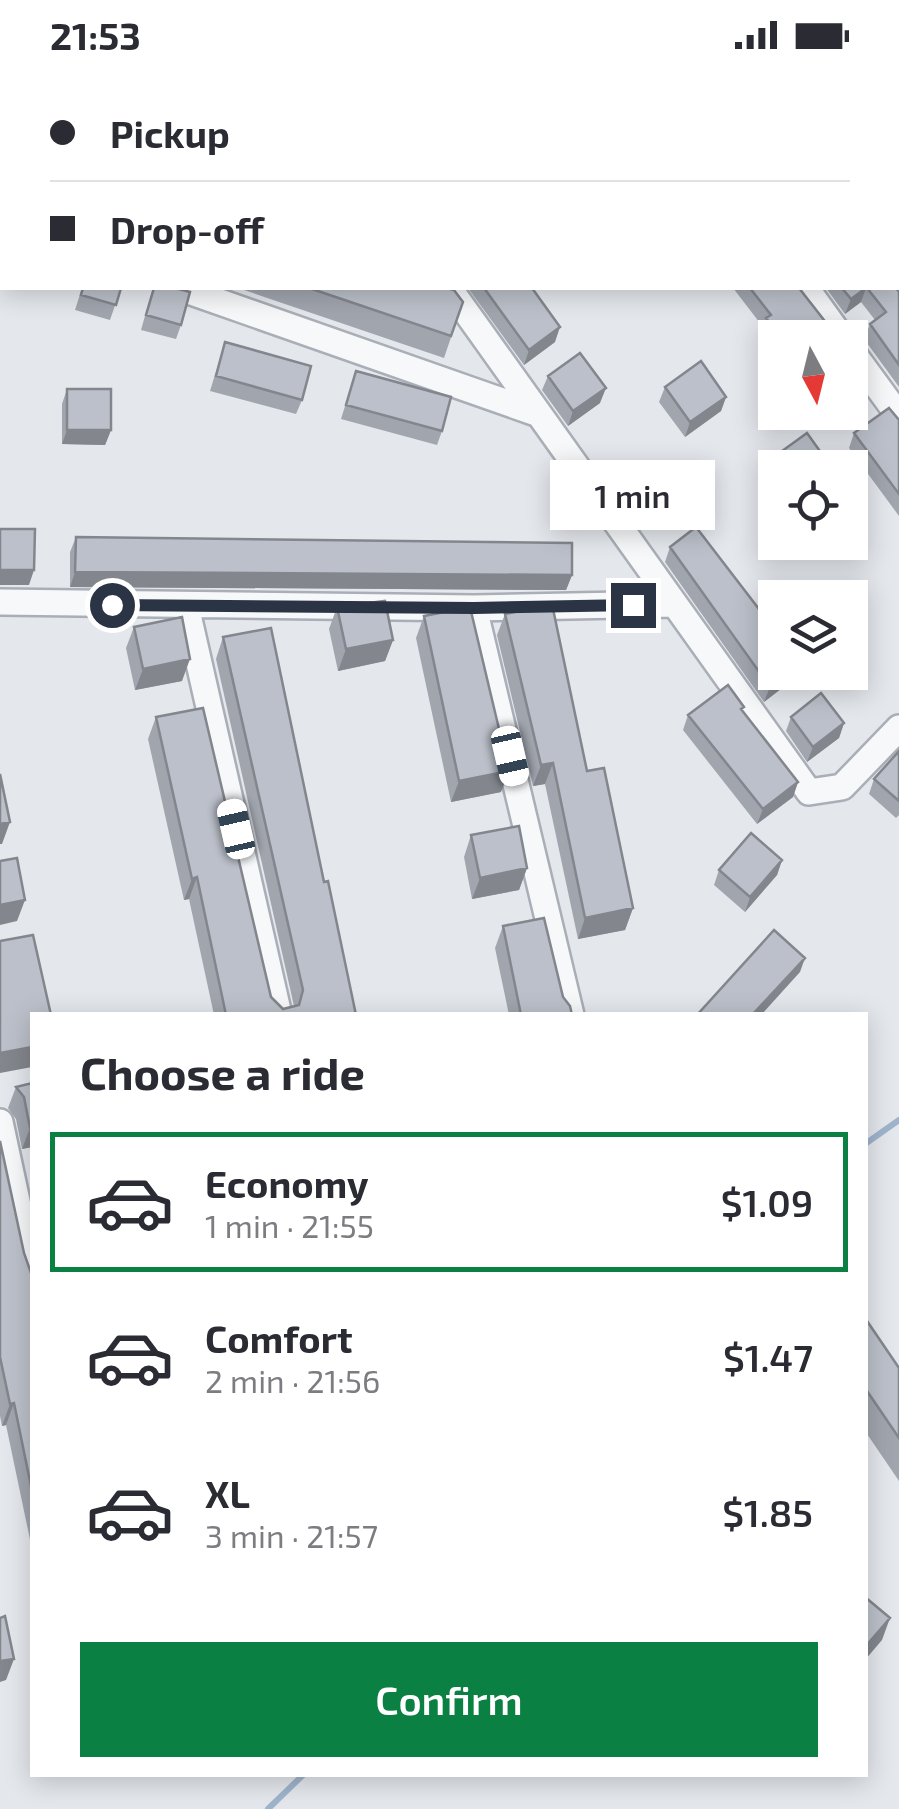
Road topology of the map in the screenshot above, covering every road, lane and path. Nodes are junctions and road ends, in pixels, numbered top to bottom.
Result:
1 (186, 290) edge
2 (449, 290) edge
3 (807, 290) edge
4 (829, 320) edge
5 (868, 373) edge
6 (536, 413) junction
7 (899, 416) edge
8 (0, 602) edge
9 (672, 604) junction
10 (186, 606) junction
11 (474, 608) junction
12 (899, 728) edge
13 (278, 1012) edge
14 (570, 1012) edge
15 (0, 1122) edge
16 (30, 1262) edge

1 - 6 street
2 - 6 street
3 - 4 street
5 - 7 street
6 - 9 street
8 - 10 street
9 - 11 street
9 - 12 street
10 - 11 street
10 - 13 street
11 - 14 street
15 - 16 street

